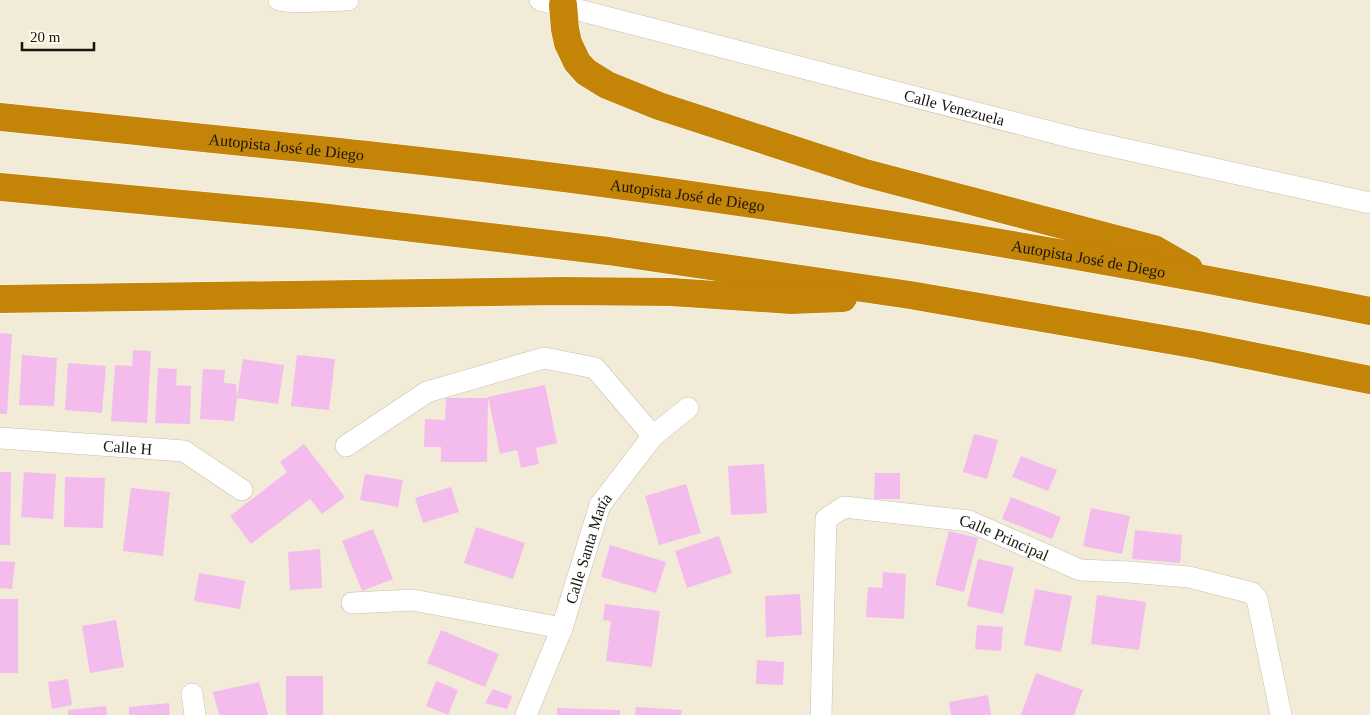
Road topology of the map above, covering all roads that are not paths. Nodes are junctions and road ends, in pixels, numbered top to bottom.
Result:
1 (278, 0) edge
2 (348, 0) edge
3 (552, 2) edge
4 (0, 117) edge
5 (12, 188) edge
6 (1370, 203) edge
7 (1206, 278) junction
8 (910, 295) junction
9 (0, 299) edge
10 (1370, 311) edge
11 (1370, 380) edge
12 (688, 408) dead end
13 (652, 436) junction
14 (0, 438) edge
15 (346, 446) dead end
16 (242, 490) dead end
17 (352, 603) dead end
18 (562, 628) junction
19 (192, 694) dead end
20 (195, 715) edge
21 (526, 715) edge
22 (821, 715) edge
23 (1281, 715) edge

1 - 2 street
3 - 6 street, Calle Venezuela
3 - 7 highway
4 - 7 highway, Autopista José de Diego
5 - 8 highway
7 - 10 highway, Autopista José de Diego
8 - 9 highway
8 - 11 highway
12 - 13 street, Calle Santa María
13 - 15 street
13 - 18 street, Calle Santa María
14 - 16 street, Calle H
17 - 18 street
18 - 21 street, Calle Santa María
19 - 20 street
22 - 23 street, Calle Principal

